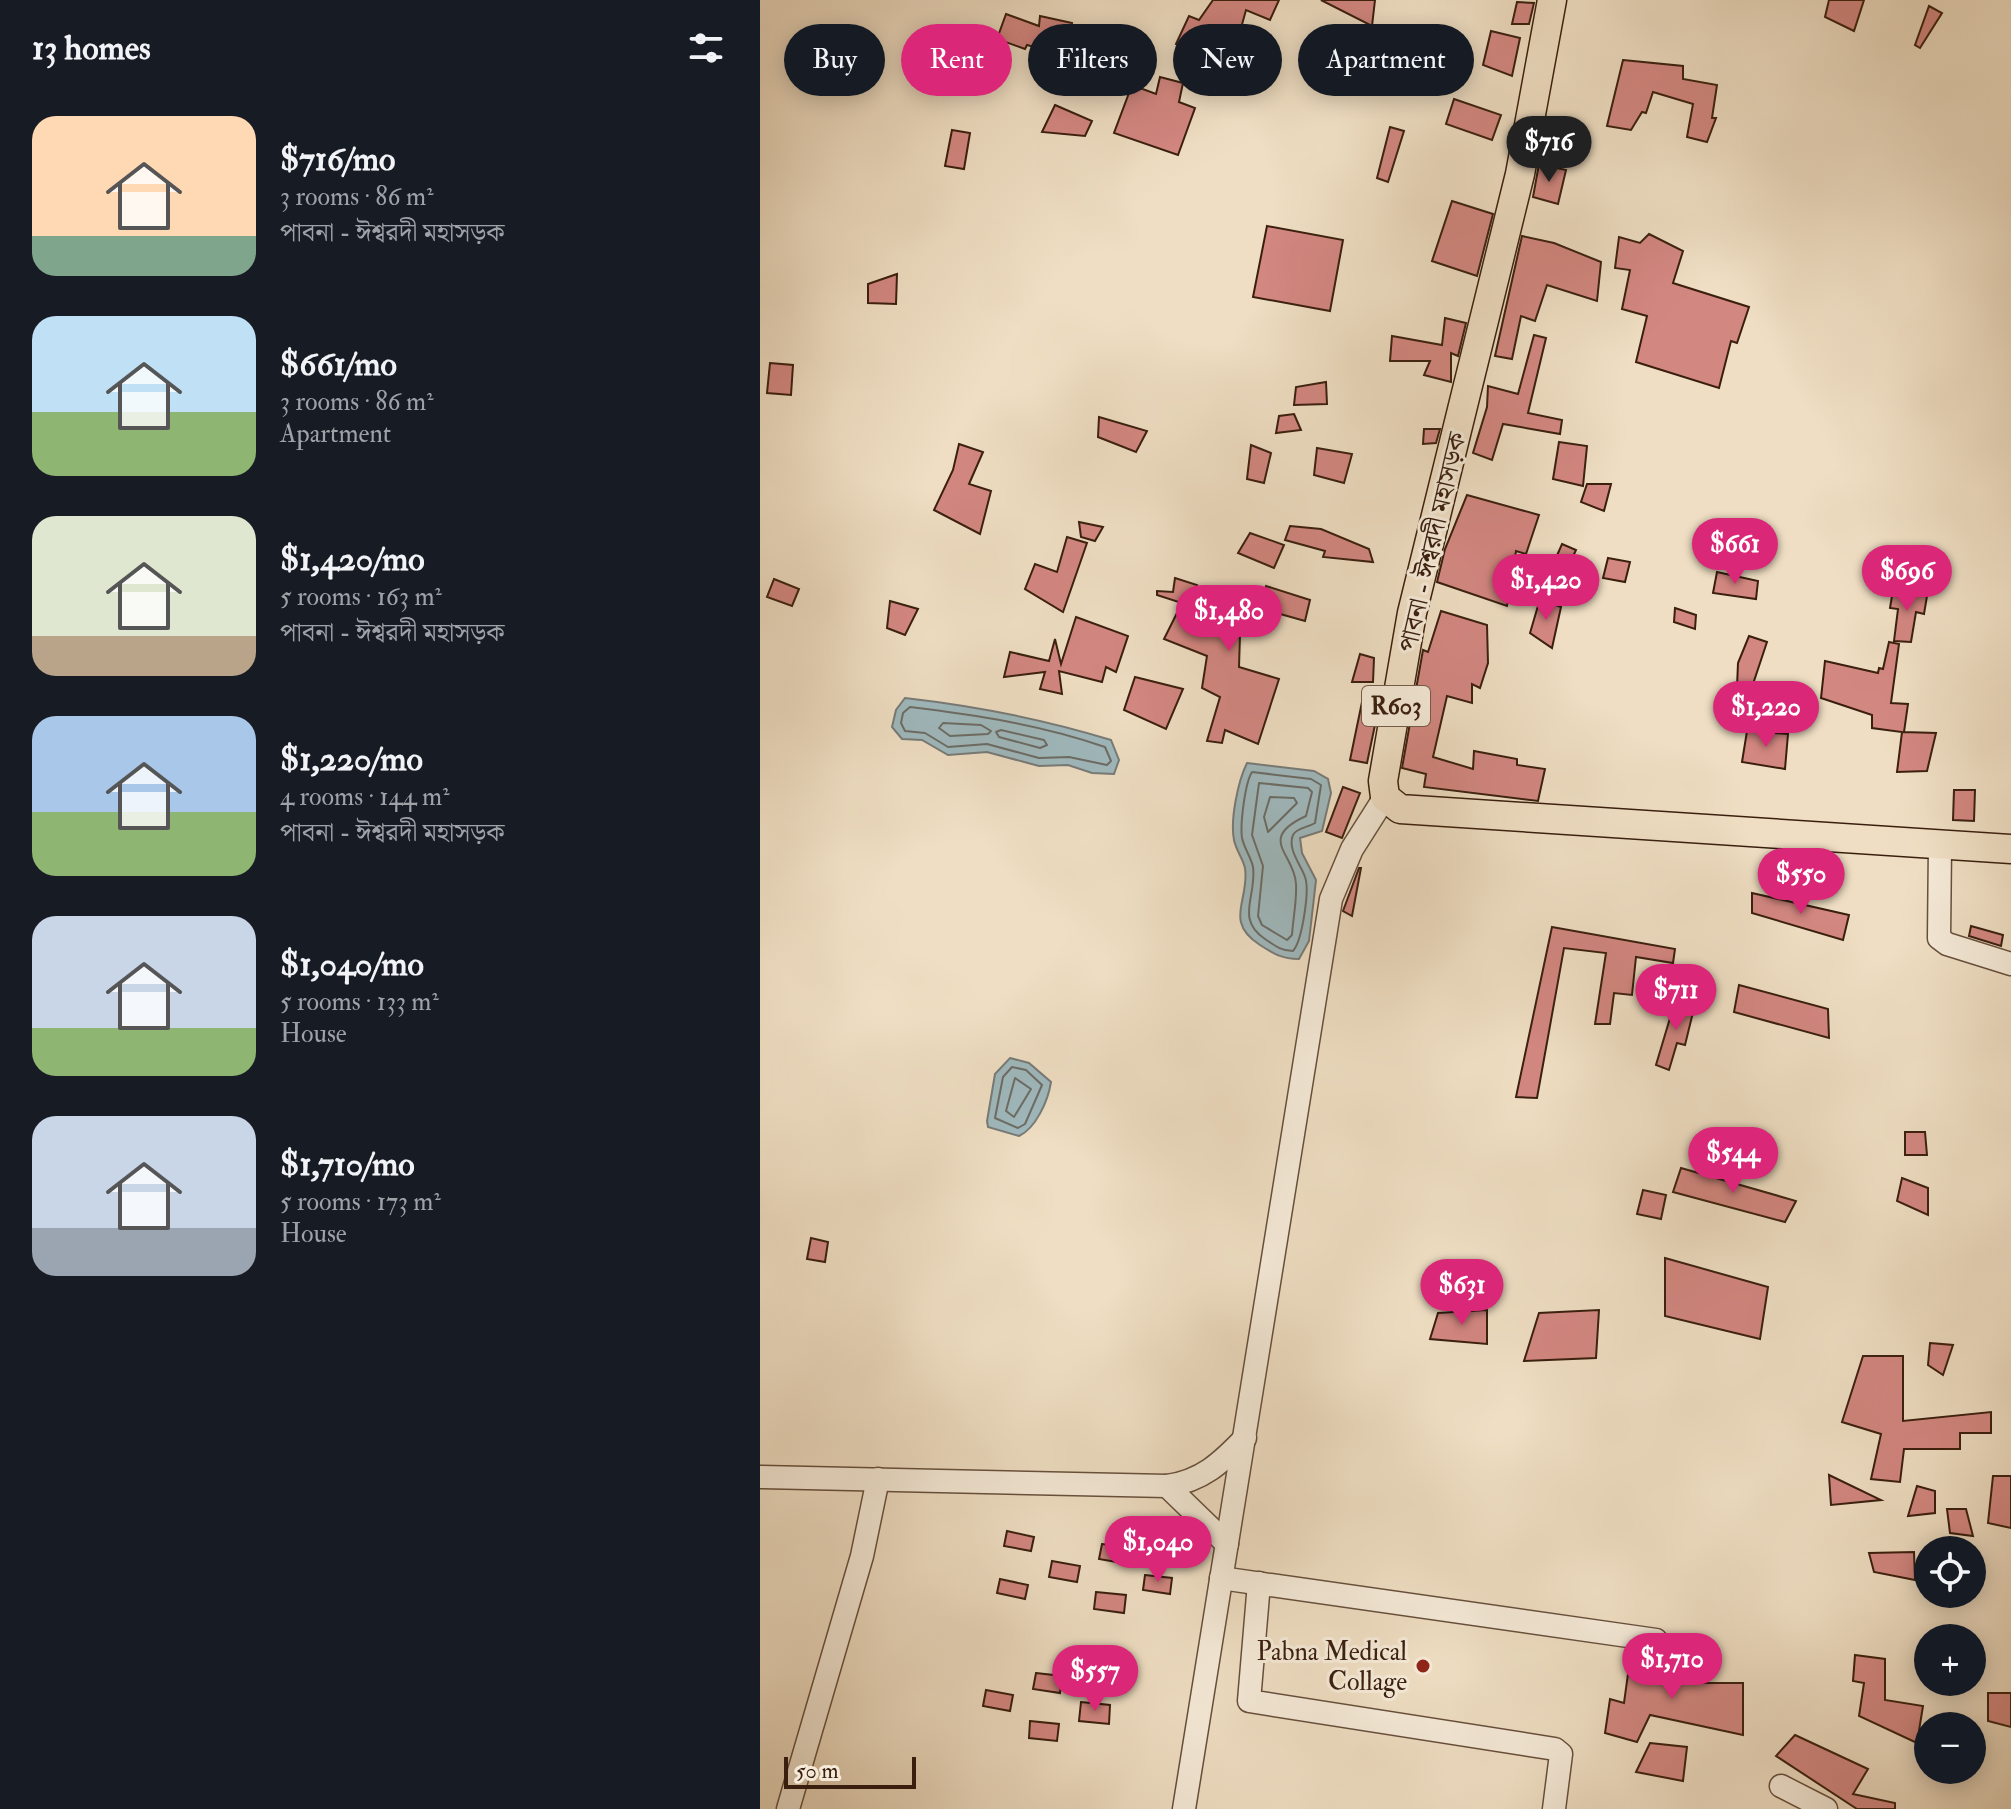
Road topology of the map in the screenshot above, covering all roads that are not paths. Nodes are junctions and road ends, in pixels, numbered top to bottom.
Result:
1 (1552, 0) edge
2 (1385, 797) junction
3 (1940, 846) junction
4 (2011, 849) edge
5 (2011, 964) edge
6 (1245, 1438) junction
7 (760, 1477) edge
8 (878, 1479) junction
9 (1167, 1486) junction
10 (1227, 1544) junction
11 (1221, 1578) junction
12 (1259, 1583) junction
13 (1656, 1640) dead end
14 (1781, 1786) dead end
15 (788, 1809) edge
16 (1184, 1809) edge
17 (1554, 1809) edge
18 (1826, 1809) edge

1 - 2 main road, পাবনা - ঈশ্বরদী মহাসড়ক / R603
2 - 3 main road
2 - 6 street
3 - 4 main road
3 - 5 street
6 - 9 street
6 - 10 street
7 - 8 street
8 - 9 street
8 - 15 street
9 - 10 street
10 - 11 street
11 - 12 street
11 - 16 street
12 - 13 street
12 - 17 street
14 - 18 street

